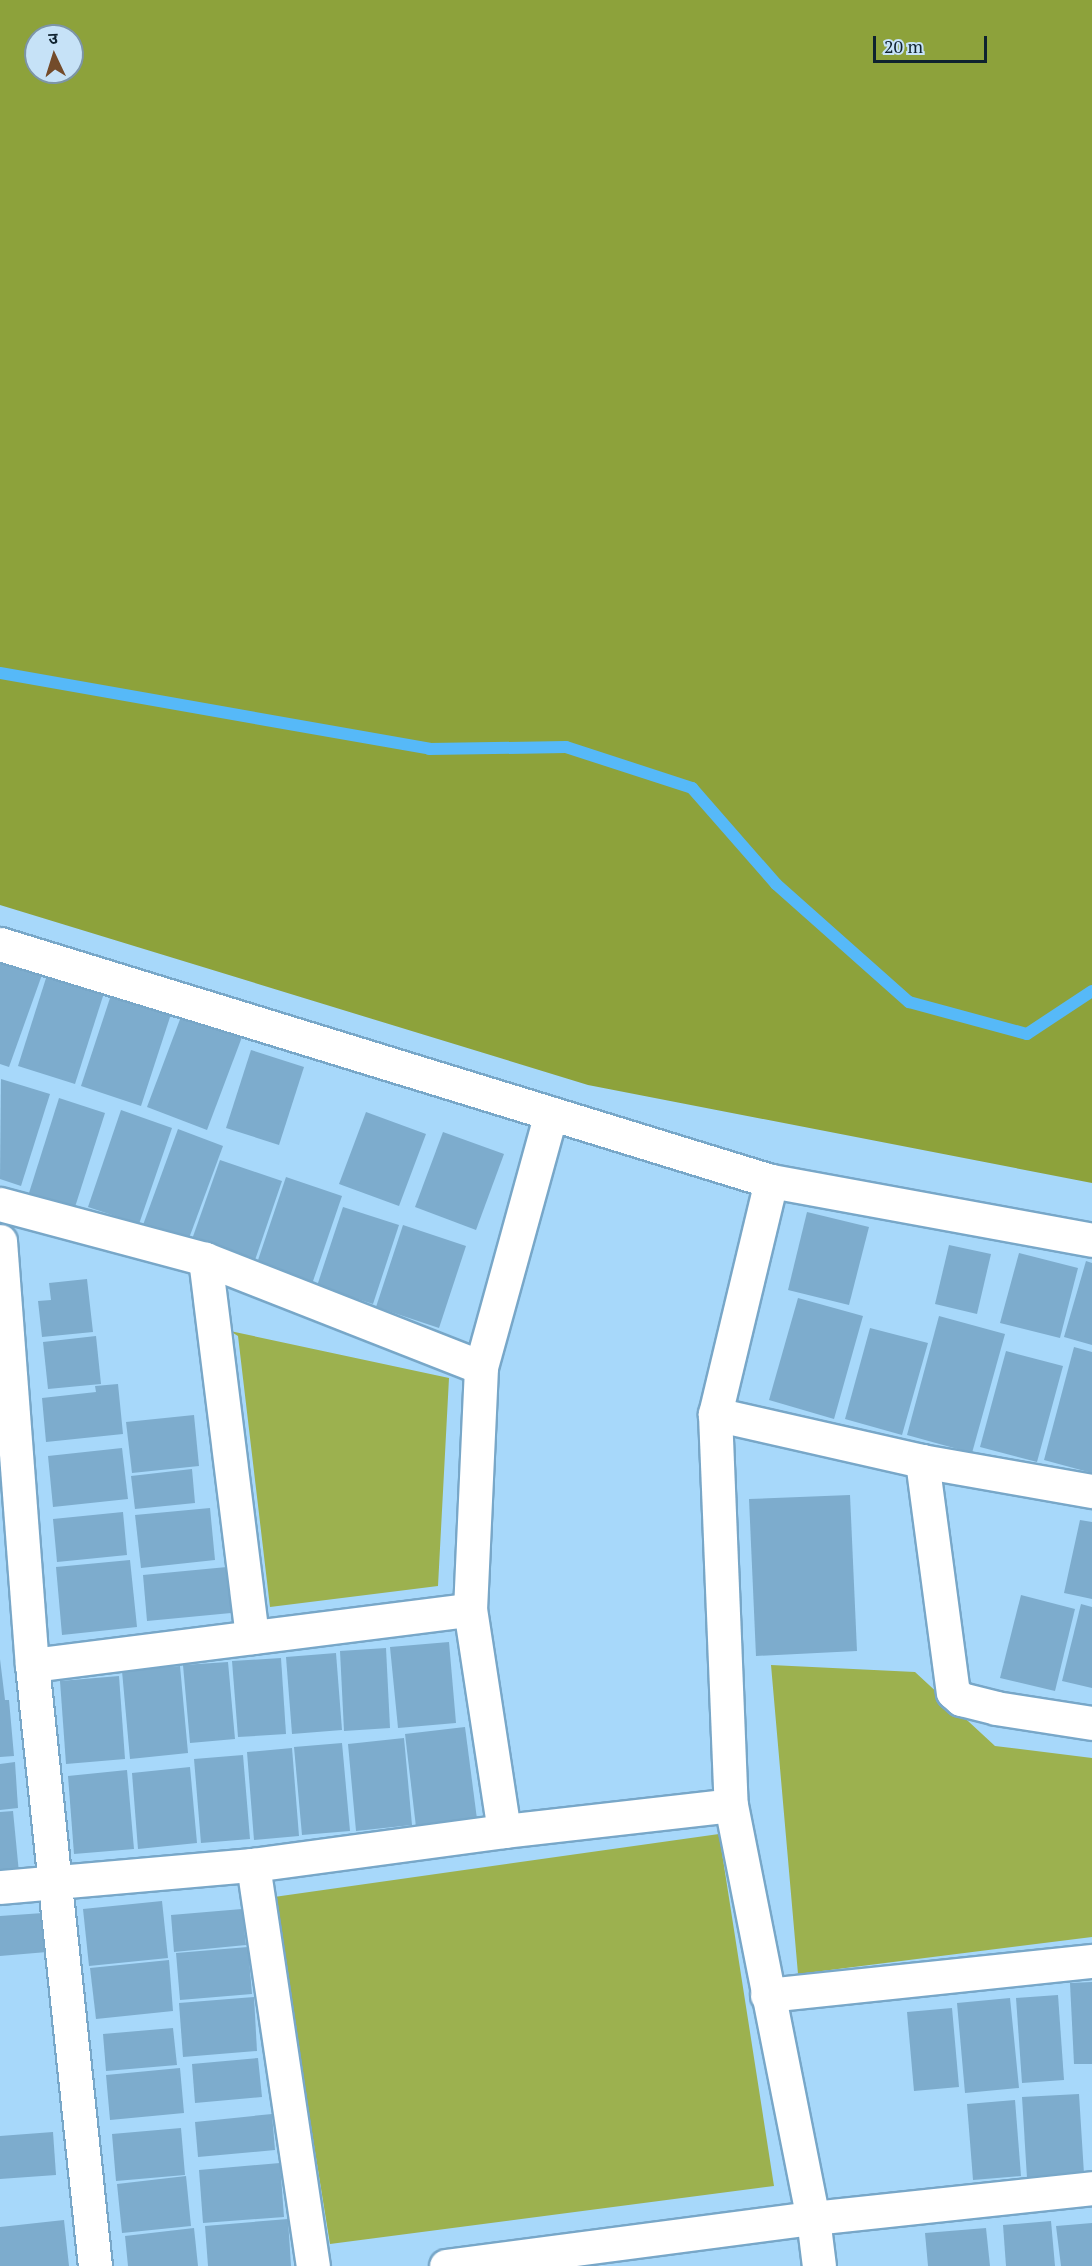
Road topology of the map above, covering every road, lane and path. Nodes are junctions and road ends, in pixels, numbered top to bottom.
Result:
1 (0, 944) edge
2 (551, 1113) junction
3 (771, 1181) junction
4 (0, 1204) edge
5 (1092, 1240) edge
6 (0, 1241) edge
7 (205, 1259) junction
8 (481, 1367) junction
9 (715, 1414) junction
10 (922, 1461) junction
11 (1092, 1491) edge
12 (470, 1610) junction
13 (252, 1636) junction
14 (32, 1665) junction
15 (1092, 1723) edge
16 (731, 1805) junction
17 (504, 1831) junction
18 (253, 1865) junction
19 (56, 1883) junction
20 (0, 1887) edge
21 (1092, 1961) edge
22 (768, 1995) junction
23 (1092, 2188) edge
24 (813, 2218) junction
25 (95, 2266) edge
26 (313, 2266) edge
27 (446, 2266) edge
28 (819, 2266) edge

1 - 2 street
2 - 3 street
2 - 8 street
3 - 5 street
3 - 9 street
4 - 7 street
6 - 14 street
7 - 8 street
7 - 13 street
8 - 12 street
9 - 10 street
9 - 16 street
10 - 11 street
10 - 15 street
12 - 13 street
12 - 17 street
13 - 14 street
14 - 19 street
16 - 17 street
16 - 22 street
17 - 18 street
18 - 19 street
18 - 26 street
19 - 20 street
19 - 25 street
21 - 22 street
22 - 24 street
23 - 24 street
24 - 27 street
24 - 28 street

